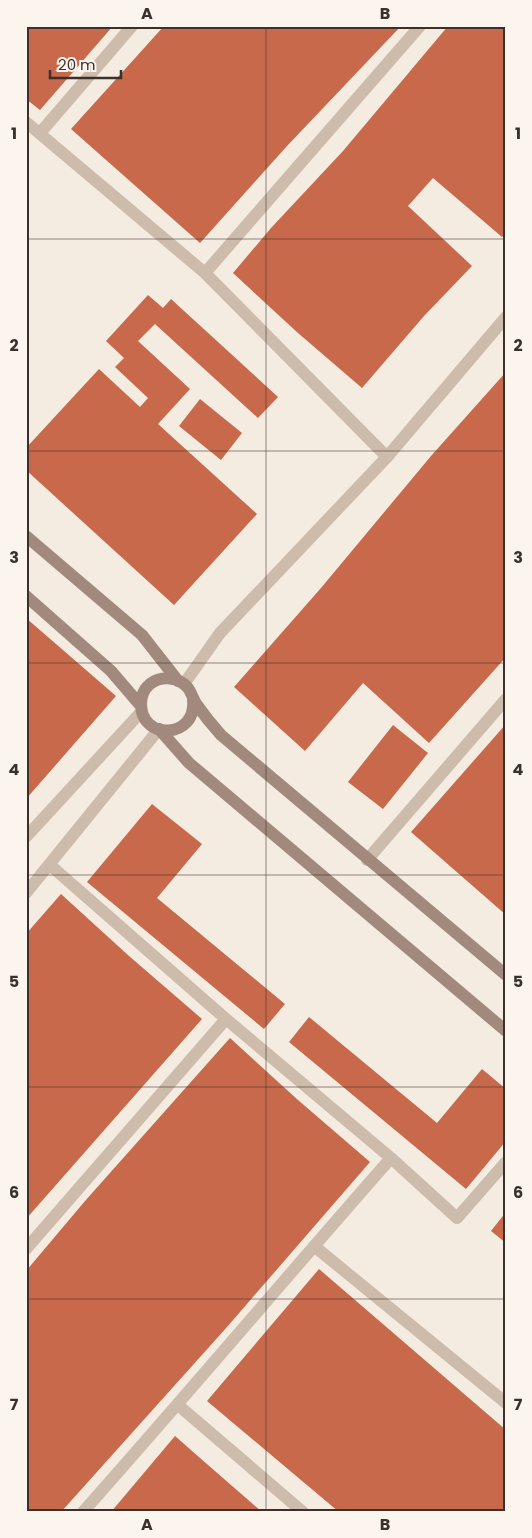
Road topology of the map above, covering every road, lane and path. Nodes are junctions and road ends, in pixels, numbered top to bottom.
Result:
1 (132, 26) edge
2 (420, 26) edge
3 (26, 122) edge
4 (40, 133) junction
5 (205, 274) junction
6 (506, 317) edge
7 (388, 458) junction
8 (26, 536) edge
9 (26, 596) edge
10 (181, 682) junction
11 (506, 699) edge
12 (193, 700) junction
13 (141, 709) junction
14 (160, 729) junction
15 (26, 837) edge
16 (367, 860) junction
17 (50, 865) junction
18 (26, 893) edge
19 (506, 975) edge
20 (226, 1019) junction
21 (506, 1031) edge
22 (391, 1158) junction
23 (506, 1162) edge
24 (314, 1246) junction
25 (26, 1248) edge
26 (506, 1403) edge
27 (178, 1406) junction
28 (83, 1512) edge
29 (303, 1512) edge

1 - 4 street
2 - 5 street
3 - 4 street
4 - 5 street
5 - 7 street
6 - 7 street
7 - 10 street
8 - 10 main road
9 - 13 main road
10 - 12 main road
10 - 13 main road
11 - 16 street
12 - 14 main road
12 - 16 main road
13 - 14 main road
13 - 15 street
14 - 17 street
14 - 21 main road
16 - 19 main road
17 - 18 street
17 - 20 street
20 - 22 street
20 - 25 street
22 - 23 street
22 - 24 street
24 - 26 street
24 - 27 street
27 - 28 street
27 - 29 street

